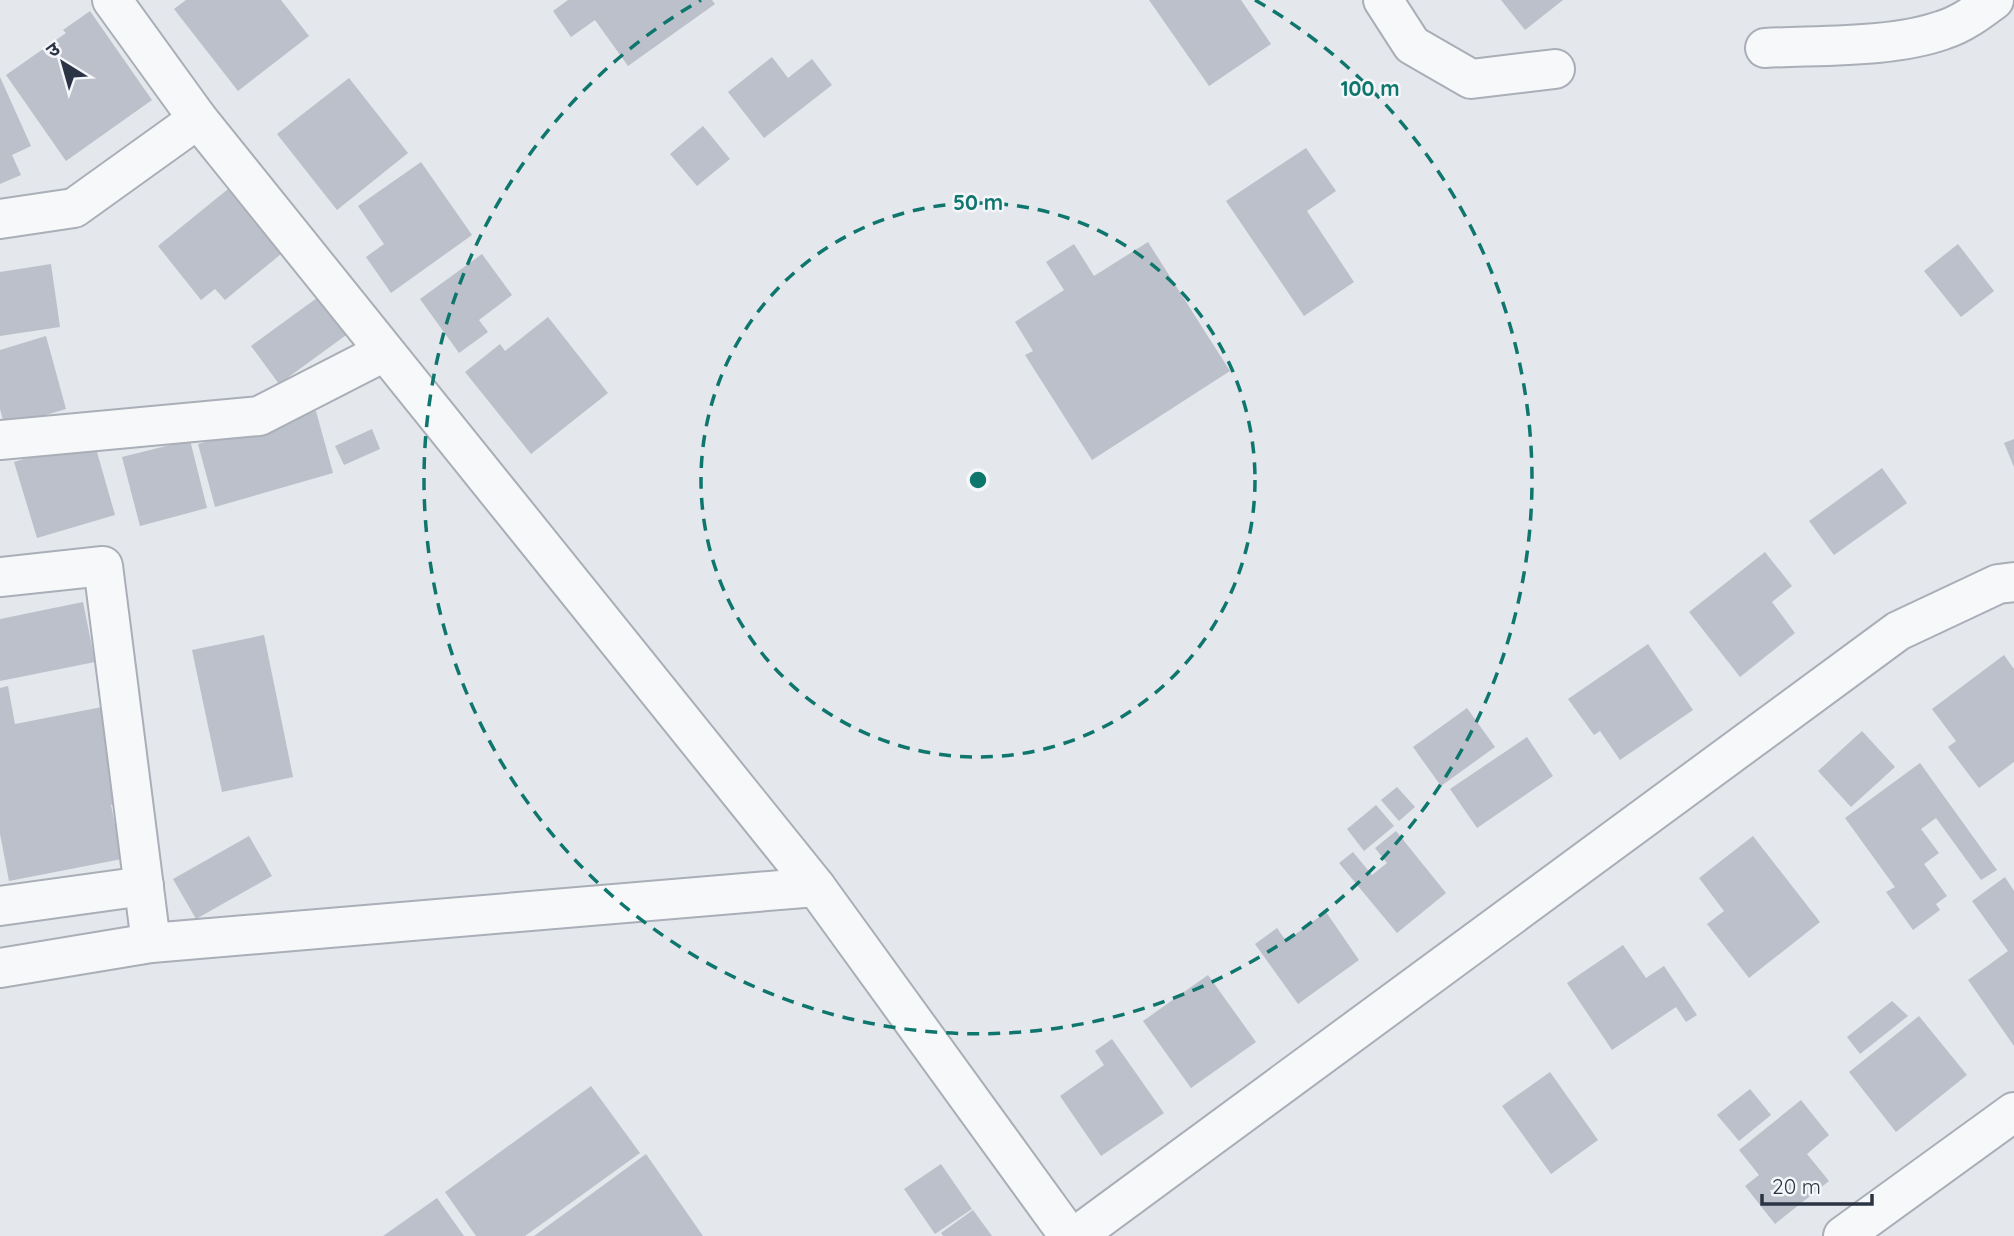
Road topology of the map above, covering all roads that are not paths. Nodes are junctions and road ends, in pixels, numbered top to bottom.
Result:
1 (112, 0) edge
2 (1383, 0) edge
3 (1994, 0) edge
4 (1765, 48) dead end
5 (1555, 69) dead end
6 (198, 120) junction
7 (0, 219) edge
8 (384, 352) junction
9 (0, 440) edge
10 (0, 577) edge
11 (2014, 582) edge
12 (144, 886) junction
13 (816, 887) junction
14 (0, 905) edge
15 (151, 943) junction
16 (0, 968) edge
17 (2014, 1112) edge
18 (1069, 1236) edge
19 (1076, 1236) edge
20 (1843, 1236) edge

1 - 6 street
2 - 5 street
3 - 4 street
6 - 7 street
6 - 8 street
8 - 9 street
8 - 13 street
10 - 12 street
11 - 19 street
12 - 14 street
12 - 15 street
13 - 15 street
13 - 18 street
15 - 16 street
17 - 20 street

